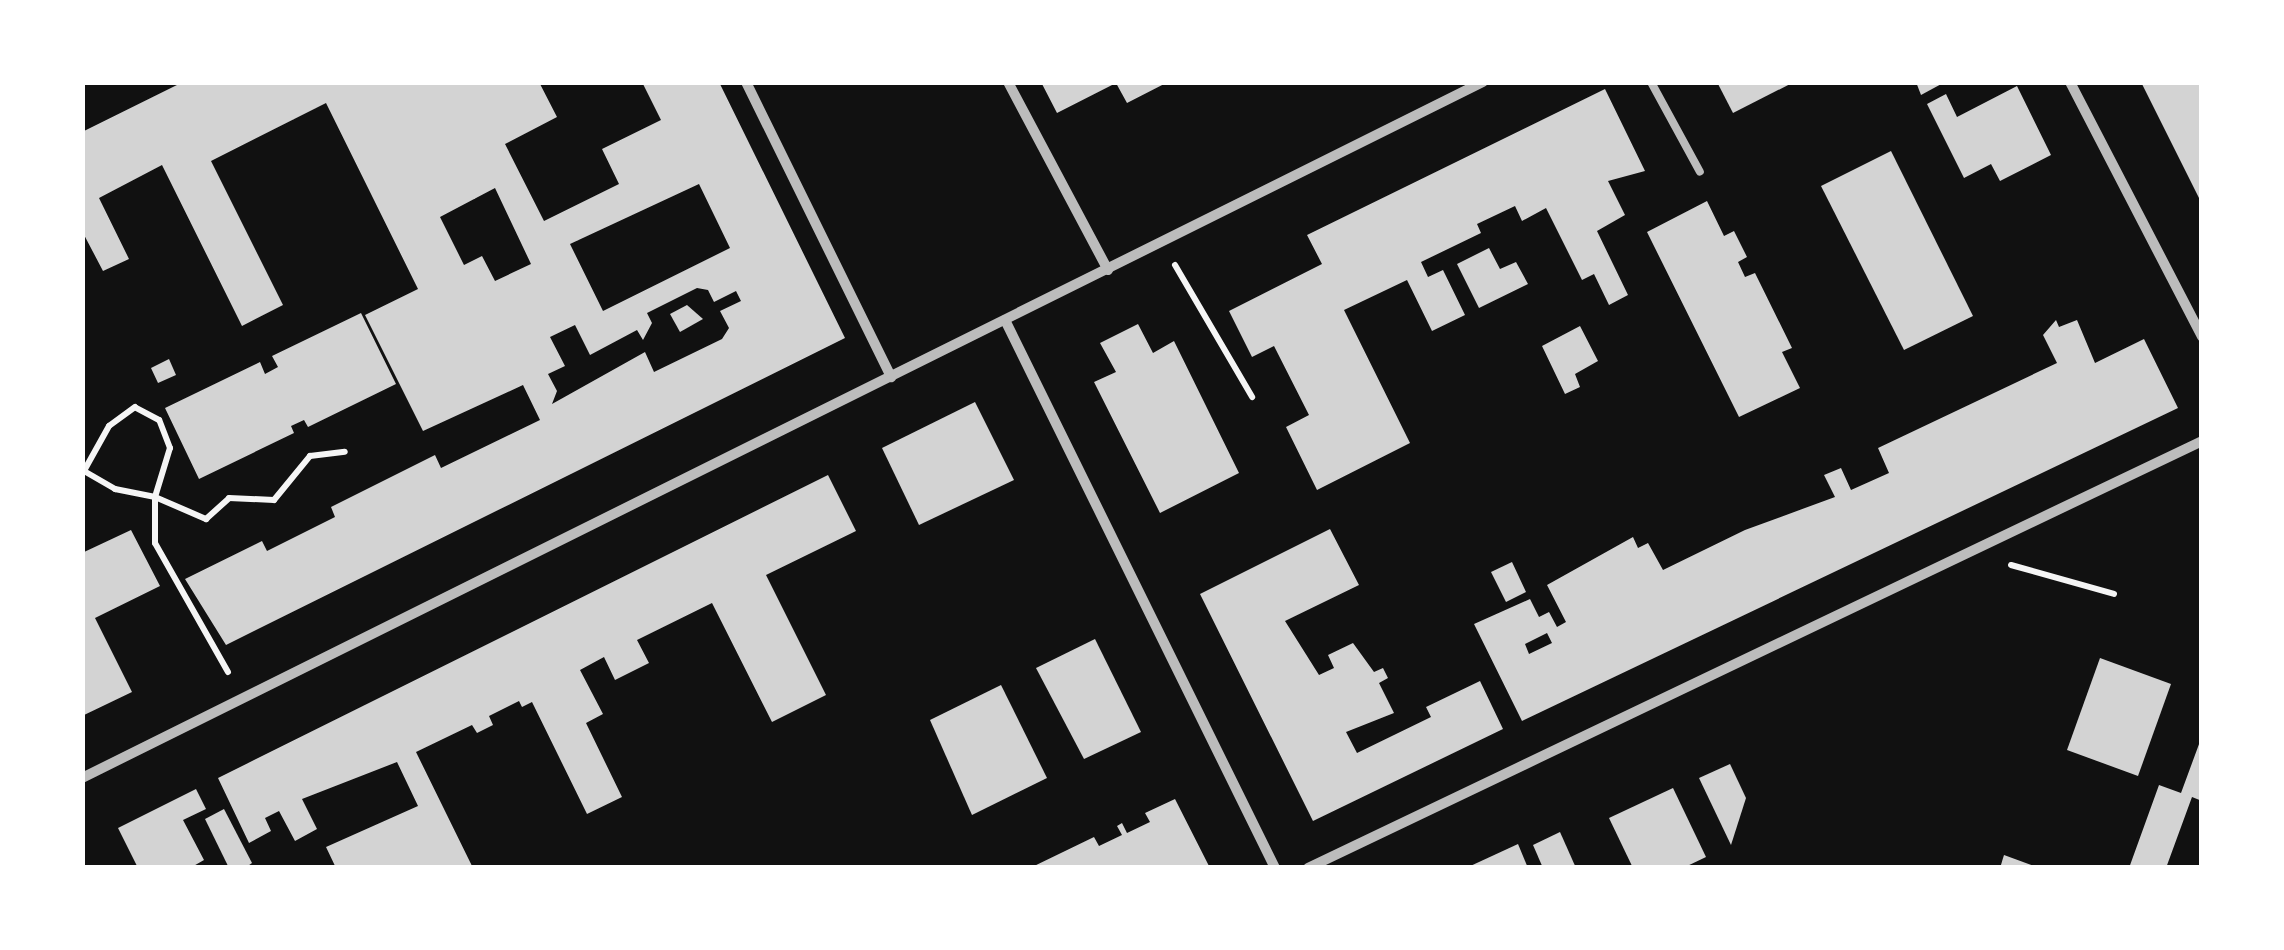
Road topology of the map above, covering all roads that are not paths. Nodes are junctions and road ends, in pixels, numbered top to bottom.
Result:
1 (746, 82) edge
2 (1008, 82) edge
3 (1484, 82) edge
4 (1652, 82) edge
5 (2070, 82) edge
6 (1700, 172) dead end
7 (1108, 270) junction
8 (1005, 320) junction
9 (2202, 337) edge
10 (891, 377) junction
11 (2202, 441) edge
12 (82, 778) edge
13 (1275, 868) edge
14 (1308, 868) edge

1 - 10 street
2 - 7 street
3 - 7 street
4 - 6 lane
5 - 9 street
7 - 8 street
8 - 10 street
8 - 13 street
10 - 12 street
11 - 14 street

